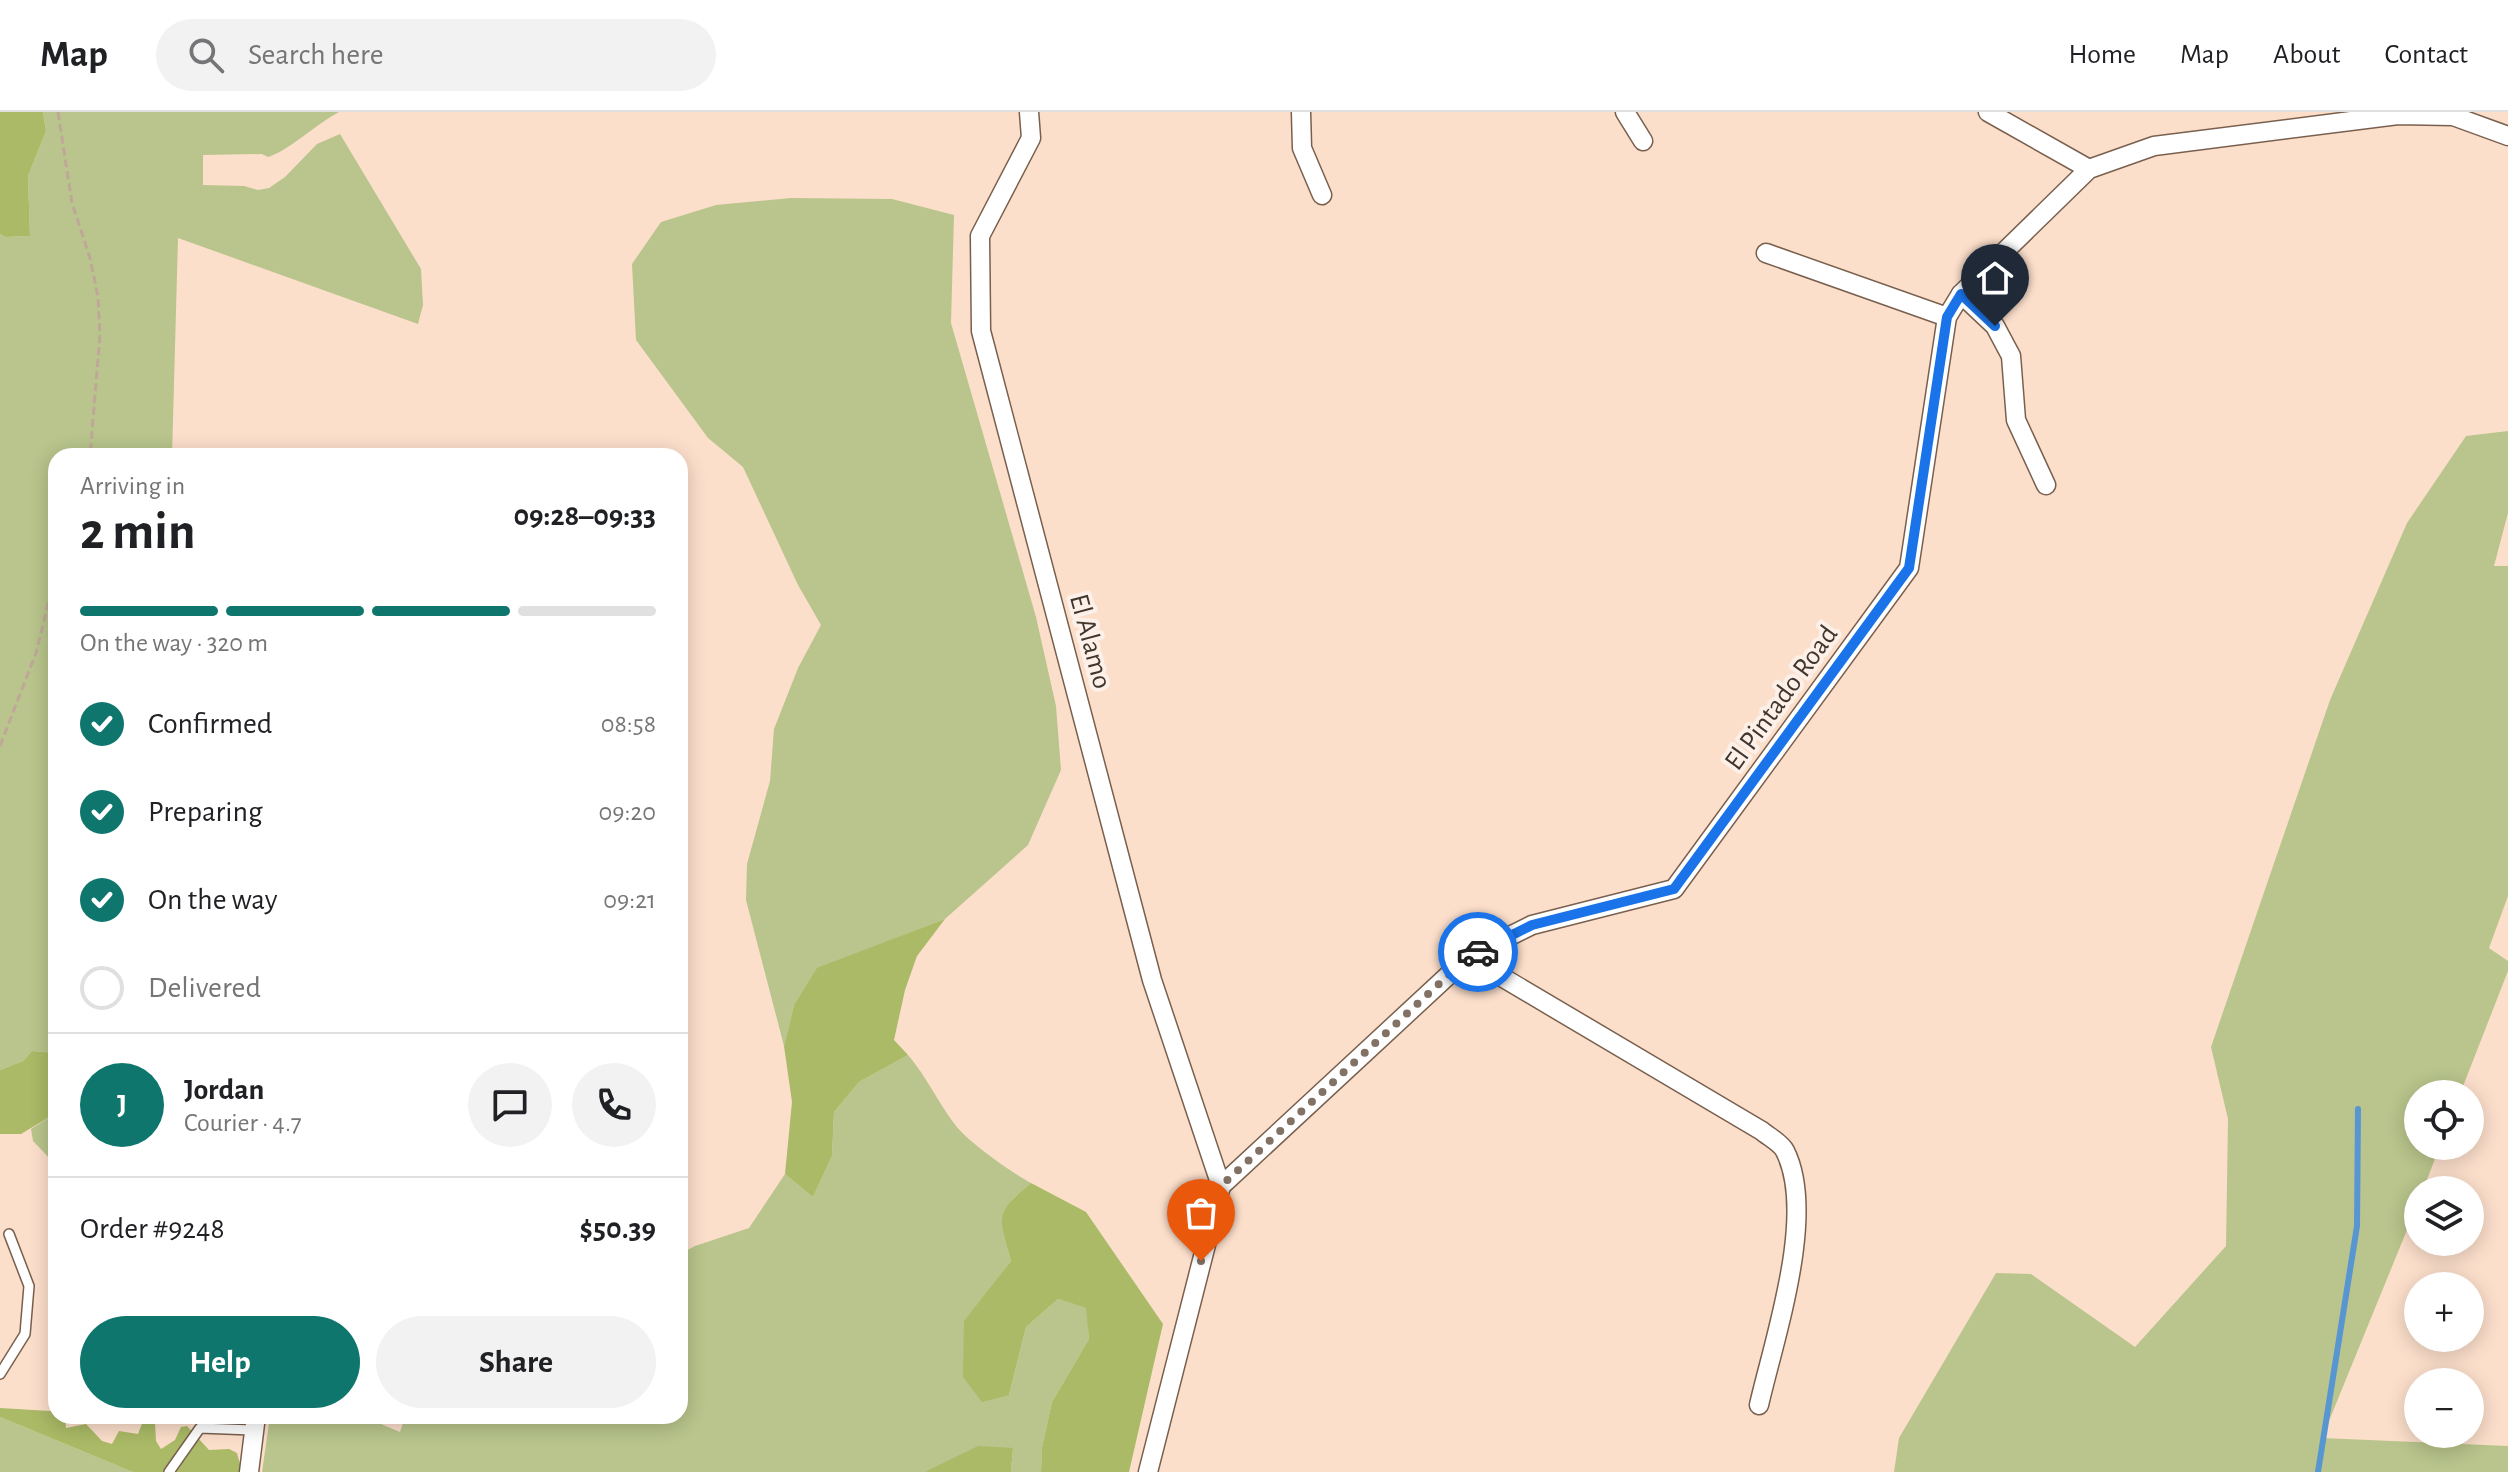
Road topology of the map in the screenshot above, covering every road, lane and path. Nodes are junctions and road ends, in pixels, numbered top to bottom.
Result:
1 (58, 112) edge
2 (1029, 112) edge
3 (1301, 112) edge
4 (1625, 112) edge
5 (1988, 112) edge
6 (2398, 114) edge
7 (2508, 136) edge
8 (1643, 141) dead end
9 (2089, 169) junction
10 (1322, 195) dead end
11 (1766, 253) dead end
12 (1961, 294) junction
13 (1947, 317) junction
14 (91, 448) edge
15 (2046, 485) dead end
16 (48, 604) edge
17 (0, 746) edge
18 (1468, 957) junction
19 (1221, 1186) junction
20 (9, 1234) dead end
21 (0, 1374) edge
22 (1759, 1405) dead end
23 (243, 1424) edge
24 (254, 1424) edge
25 (169, 1472) edge
26 (249, 1472) edge
27 (1148, 1472) edge

1 - 14 path
2 - 19 street, El Alamo
3 - 10 street
4 - 8 street
5 - 9 street
6 - 7 street, El Pintado Road
6 - 9 street, El Pintado Road
9 - 12 street, El Pintado Road
11 - 13 street
12 - 13 street, El Pintado Road
12 - 15 street
13 - 18 street, El Pintado Road
16 - 17 path
18 - 19 street, El Pintado Road
18 - 22 street
19 - 27 street
20 - 21 lane
23 - 25 lane
24 - 26 street

